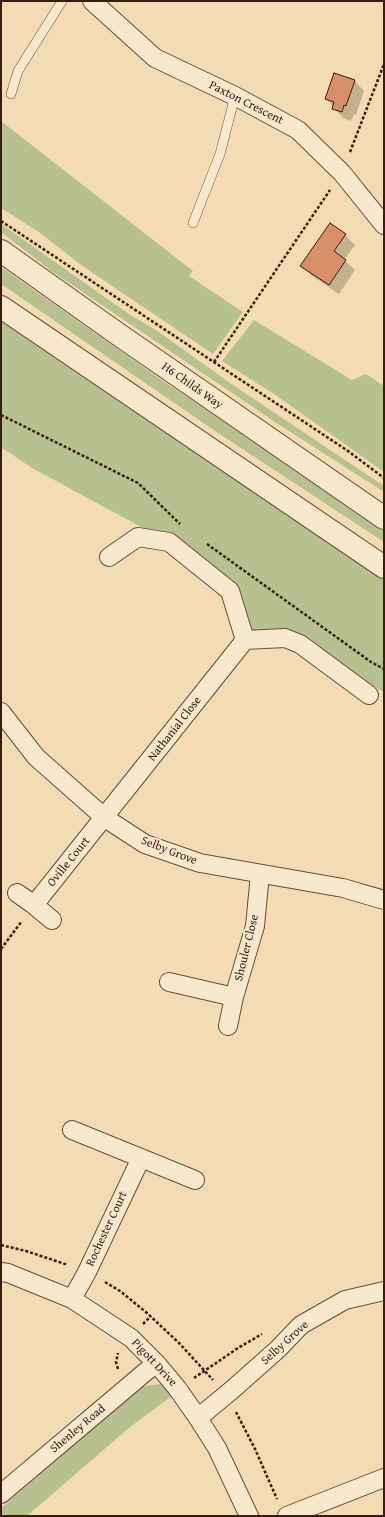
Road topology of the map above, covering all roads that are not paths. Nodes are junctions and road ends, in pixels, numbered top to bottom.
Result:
1 (62, 1) edge
2 (92, 1) edge
3 (11, 94) dead end
4 (235, 96) junction
5 (193, 223) dead end
6 (384, 225) edge
7 (1, 251) edge
8 (1, 307) edge
9 (384, 518) edge
10 (109, 557) dead end
11 (384, 567) edge
12 (246, 640) junction
13 (369, 696) dead end
14 (1, 712) edge
15 (105, 818) junction
16 (260, 874) junction
17 (17, 893) dead end
18 (384, 900) edge
19 (34, 905) junction
20 (52, 920) dead end
21 (169, 982) dead end
22 (234, 997) junction
23 (228, 1026) dead end
24 (72, 1130) dead end
25 (141, 1158) junction
26 (195, 1180) dead end
27 (1, 1272) edge
28 (384, 1292) edge
29 (72, 1299) junction
30 (156, 1363) junction
31 (198, 1418) junction
32 (384, 1478) edge
33 (1, 1494) edge
34 (283, 1509) edge
35 (249, 1516) edge

1 - 3 lane
2 - 4 street, Paxton Crescent
4 - 5 lane
4 - 6 street, Paxton Crescent
7 - 9 street, H6 Childs Way
8 - 11 street
10 - 12 street
12 - 13 street
12 - 15 street, Nathanial Close
14 - 15 street, Selby Grove
15 - 16 street, Selby Grove
15 - 19 street, Oville Court
16 - 18 street, Selby Grove
16 - 22 street, Shouler Close
17 - 19 street
19 - 20 street
21 - 22 street, Shouler Close
22 - 23 street, Shouler Close
24 - 25 street
25 - 26 street
25 - 29 street, Rochester Court
27 - 29 street, Pigott Drive
28 - 31 street, Selby Grove
29 - 30 street, Pigott Drive
30 - 31 street, Pigott Drive
30 - 33 street, Shenley Road
31 - 35 street, Pigott Drive
32 - 34 street

